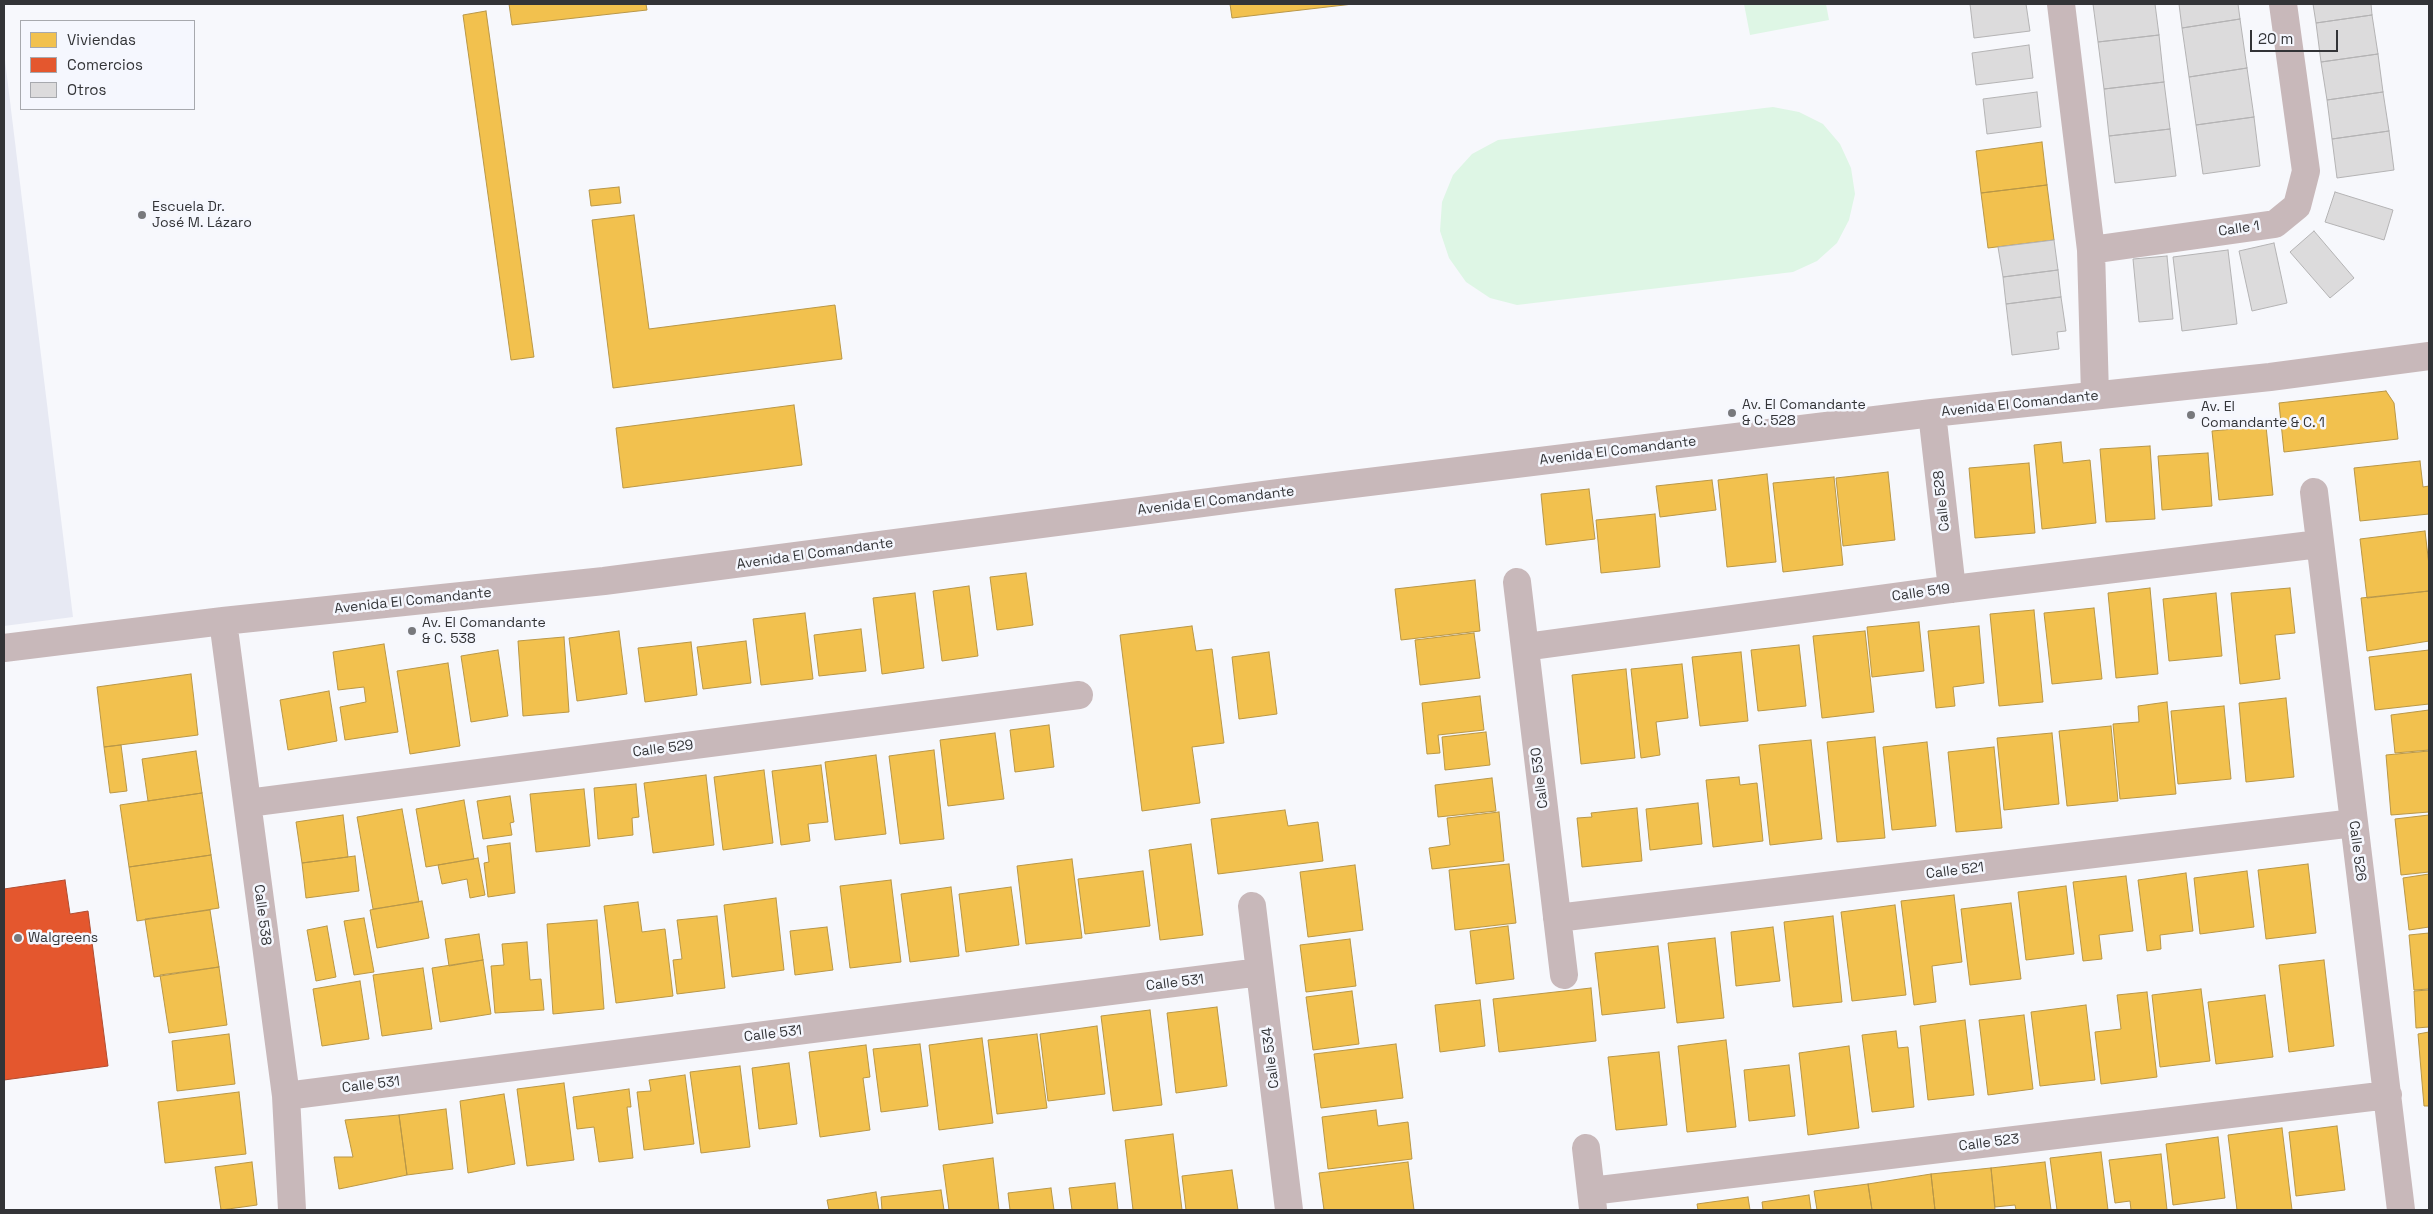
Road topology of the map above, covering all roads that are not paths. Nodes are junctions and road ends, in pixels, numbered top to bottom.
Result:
1 (2061, 4) edge
2 (2283, 4) edge
3 (2091, 250) junction
4 (2429, 356) edge
5 (2095, 395) junction
6 (1932, 413) junction
7 (2314, 492) dead end
8 (2319, 544) junction
9 (1517, 582) dead end
10 (1952, 589) junction
11 (223, 621) junction
12 (1524, 647) junction
13 (4, 648) edge
14 (1079, 695) dead end
15 (248, 803) junction
16 (2354, 823) junction
17 (1252, 906) dead end
18 (1557, 918) junction
19 (1260, 972) junction
20 (1564, 975) dead end
21 (2388, 1095) junction
22 (286, 1096) junction
23 (1586, 1148) dead end
24 (1592, 1201) edge
25 (292, 1210) edge
26 (1289, 1210) edge
27 (2401, 1210) edge

1 - 3 street
2 - 3 street, Calle 1
3 - 5 street
4 - 5 street, Avenida El Comandante
5 - 6 street, Avenida El Comandante
6 - 10 street, Calle 528
6 - 11 street, Avenida El Comandante
7 - 8 street, Calle 526
8 - 10 street, Calle 519
8 - 16 street, Calle 526
9 - 12 street, Calle 530
10 - 12 street, Calle 519
11 - 13 street, Avenida El Comandante
11 - 15 street, Calle 538
12 - 18 street, Calle 530
14 - 15 street, Calle 529
15 - 22 street, Calle 538
16 - 18 street, Calle 521
16 - 21 street, Calle 526
17 - 19 street, Calle 534
18 - 20 street, Calle 530
19 - 22 street, Calle 531
19 - 26 street, Calle 534
21 - 24 street, Calle 523
21 - 27 street, Calle 526
22 - 25 street, Calle 538
23 - 24 street, Calle 523

